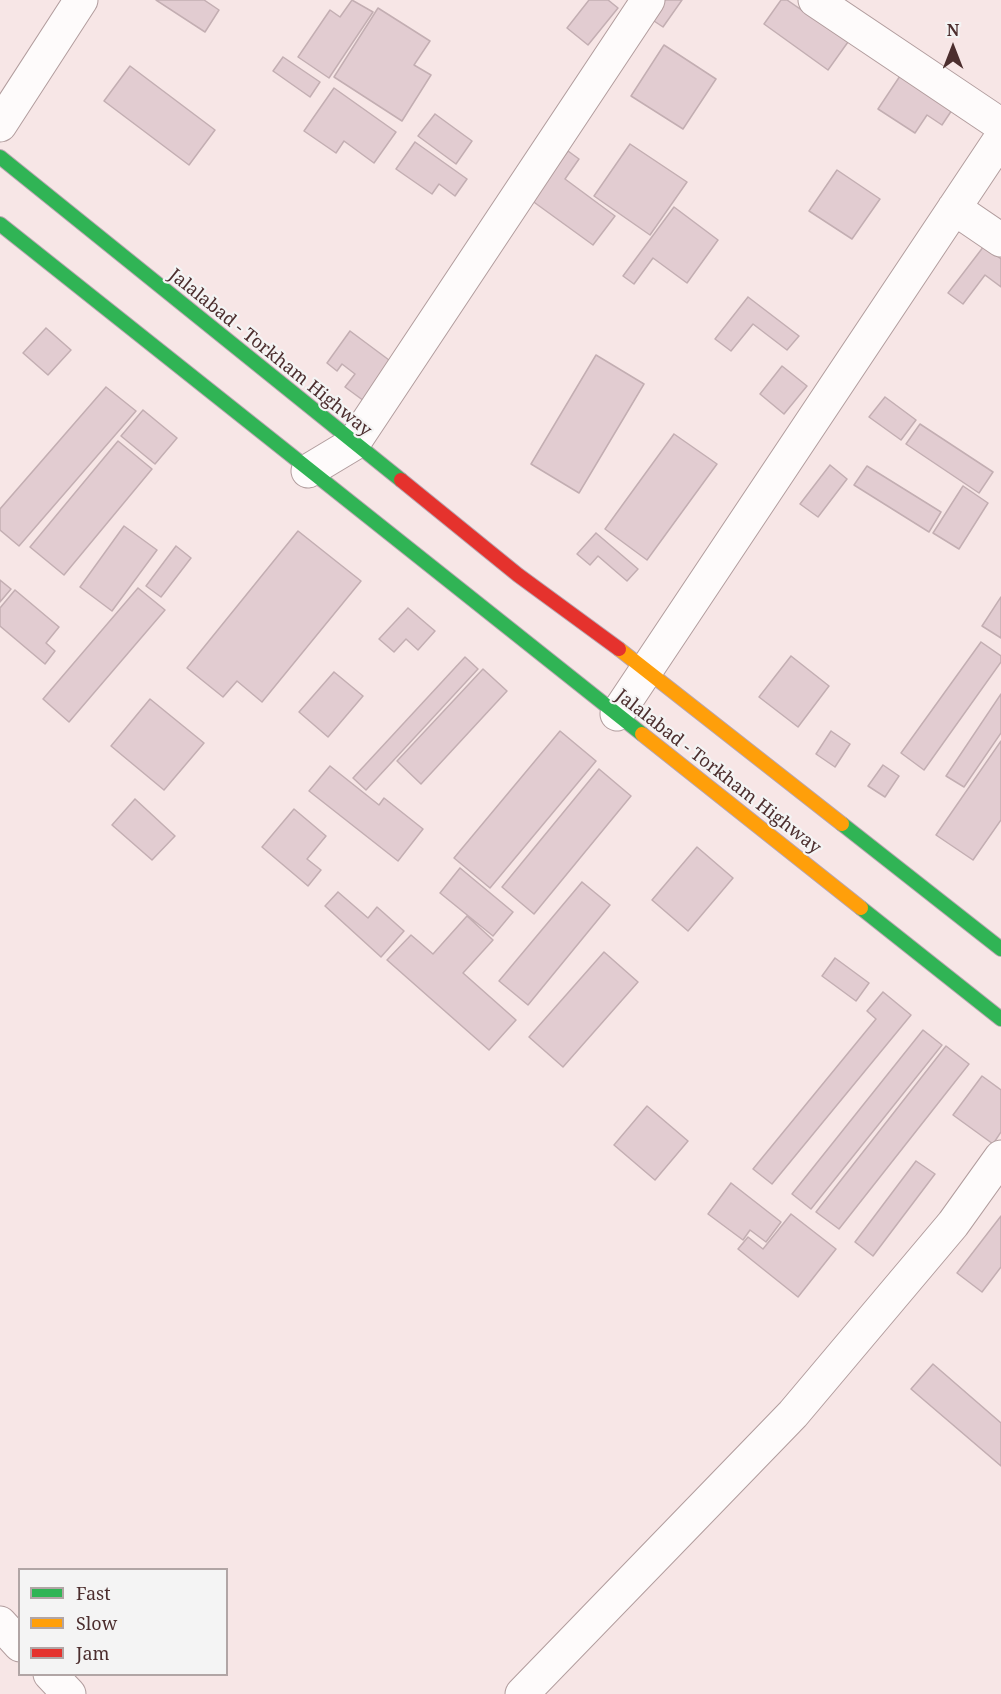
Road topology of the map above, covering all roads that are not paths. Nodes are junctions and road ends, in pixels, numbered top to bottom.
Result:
1 (81, 0) edge
2 (648, 0) edge
3 (814, 0) edge
4 (0, 125) edge
5 (1001, 125) edge
6 (1001, 138) edge
7 (0, 157) edge
8 (954, 208) junction
9 (0, 224) edge
10 (1001, 240) edge
11 (353, 444) junction
12 (308, 471) junction
13 (413, 554) junction
14 (448, 561) dead end
15 (483, 568) dead end
16 (518, 575) junction
17 (647, 670) junction
18 (617, 714) junction
19 (1001, 949) edge
20 (1001, 1019) edge
21 (1001, 1158) edge
22 (0, 1623) edge
23 (18, 1643) edge
24 (52, 1676) edge
25 (69, 1694) edge
26 (522, 1694) edge

1 - 4 street
2 - 11 street
3 - 5 street
6 - 8 street
7 - 11 highway, Jalalabad - Torkham Highway
8 - 10 street
8 - 17 street
9 - 12 highway, Jalalabad - Torkham Highway
11 - 12 street
11 - 16 highway, Jalalabad - Torkham Highway
12 - 13 highway, Jalalabad - Torkham Highway
13 - 14 highway, Jalalabad - Torkham Highway
13 - 18 highway, Jalalabad - Torkham Highway
15 - 16 highway, Jalalabad - Torkham Highway
16 - 17 highway, Jalalabad - Torkham Highway
17 - 18 street
17 - 19 highway, Jalalabad - Torkham Highway
18 - 20 highway, Jalalabad - Torkham Highway
21 - 26 street
22 - 23 street
24 - 25 street

